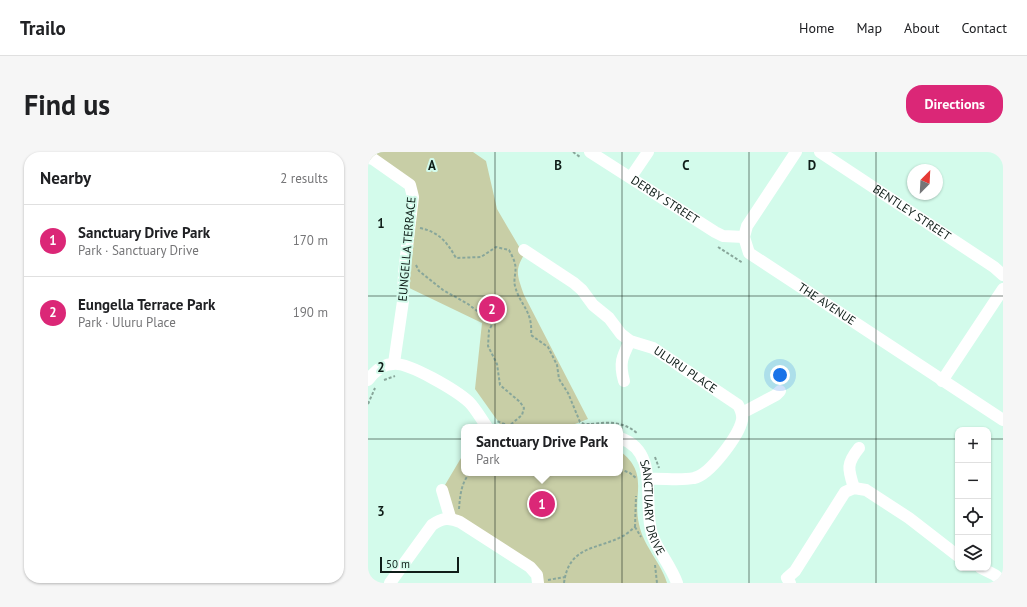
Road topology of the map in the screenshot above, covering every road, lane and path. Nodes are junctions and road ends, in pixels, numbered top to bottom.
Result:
1 (590, 152) edge
2 (648, 152) edge
3 (796, 152) edge
4 (820, 152) edge
5 (368, 158) edge
6 (631, 177) junction
7 (416, 227) dead end
8 (744, 238) junction
9 (524, 250) dead end
10 (415, 263) dead end
11 (1003, 275) edge
12 (1003, 289) edge
13 (630, 341) junction
14 (394, 363) junction
15 (400, 376) dead end
16 (624, 381) dead end
17 (942, 381) junction
18 (372, 383) edge
19 (380, 383) dead end
20 (780, 391) dead end
21 (368, 404) edge
22 (742, 413) junction
23 (1003, 420) edge
24 (489, 424) edge
25 (491, 424) edge
26 (501, 424) edge
27 (511, 424) edge
28 (584, 424) joint
29 (591, 424) edge
30 (623, 439) edge
31 (859, 448) dead end
32 (623, 470) edge
33 (468, 476) edge
34 (642, 481) junction
35 (854, 488) junction
36 (442, 490) dead end
37 (637, 493) dead end
38 (455, 520) junction
39 (955, 554) edge
40 (987, 571) edge
41 (565, 577) junction
42 (784, 581) edge
43 (538, 582) edge
44 (1003, 582) edge
45 (390, 583) edge
46 (564, 583) edge
47 (677, 583) edge

1 - 6 street, DERBY STREET
2 - 6 street
3 - 8 street
4 - 11 street, BENTLEY STREET
5 - 14 street, EUNGELLA TERRACE
6 - 8 street, DERBY STREET
7 - 28 path
8 - 17 street, THE AVENUE
9 - 13 street, ULURU PLACE
10 - 27 path
12 - 17 street
13 - 16 street
13 - 22 street, ULURU PLACE
14 - 18 street
14 - 24 street
15 - 19 path
17 - 23 street, THE AVENUE
18 - 21 path
20 - 22 street
22 - 34 street
25 - 26 path
28 - 29 path
30 - 34 street, SANCTUARY DRIVE
31 - 35 street
32 - 34 path
33 - 38 path
34 - 47 street, SANCTUARY DRIVE
35 - 39 street
35 - 42 street
36 - 38 street
37 - 41 path
38 - 43 street
38 - 45 street
40 - 44 street
41 - 43 path
41 - 46 path

